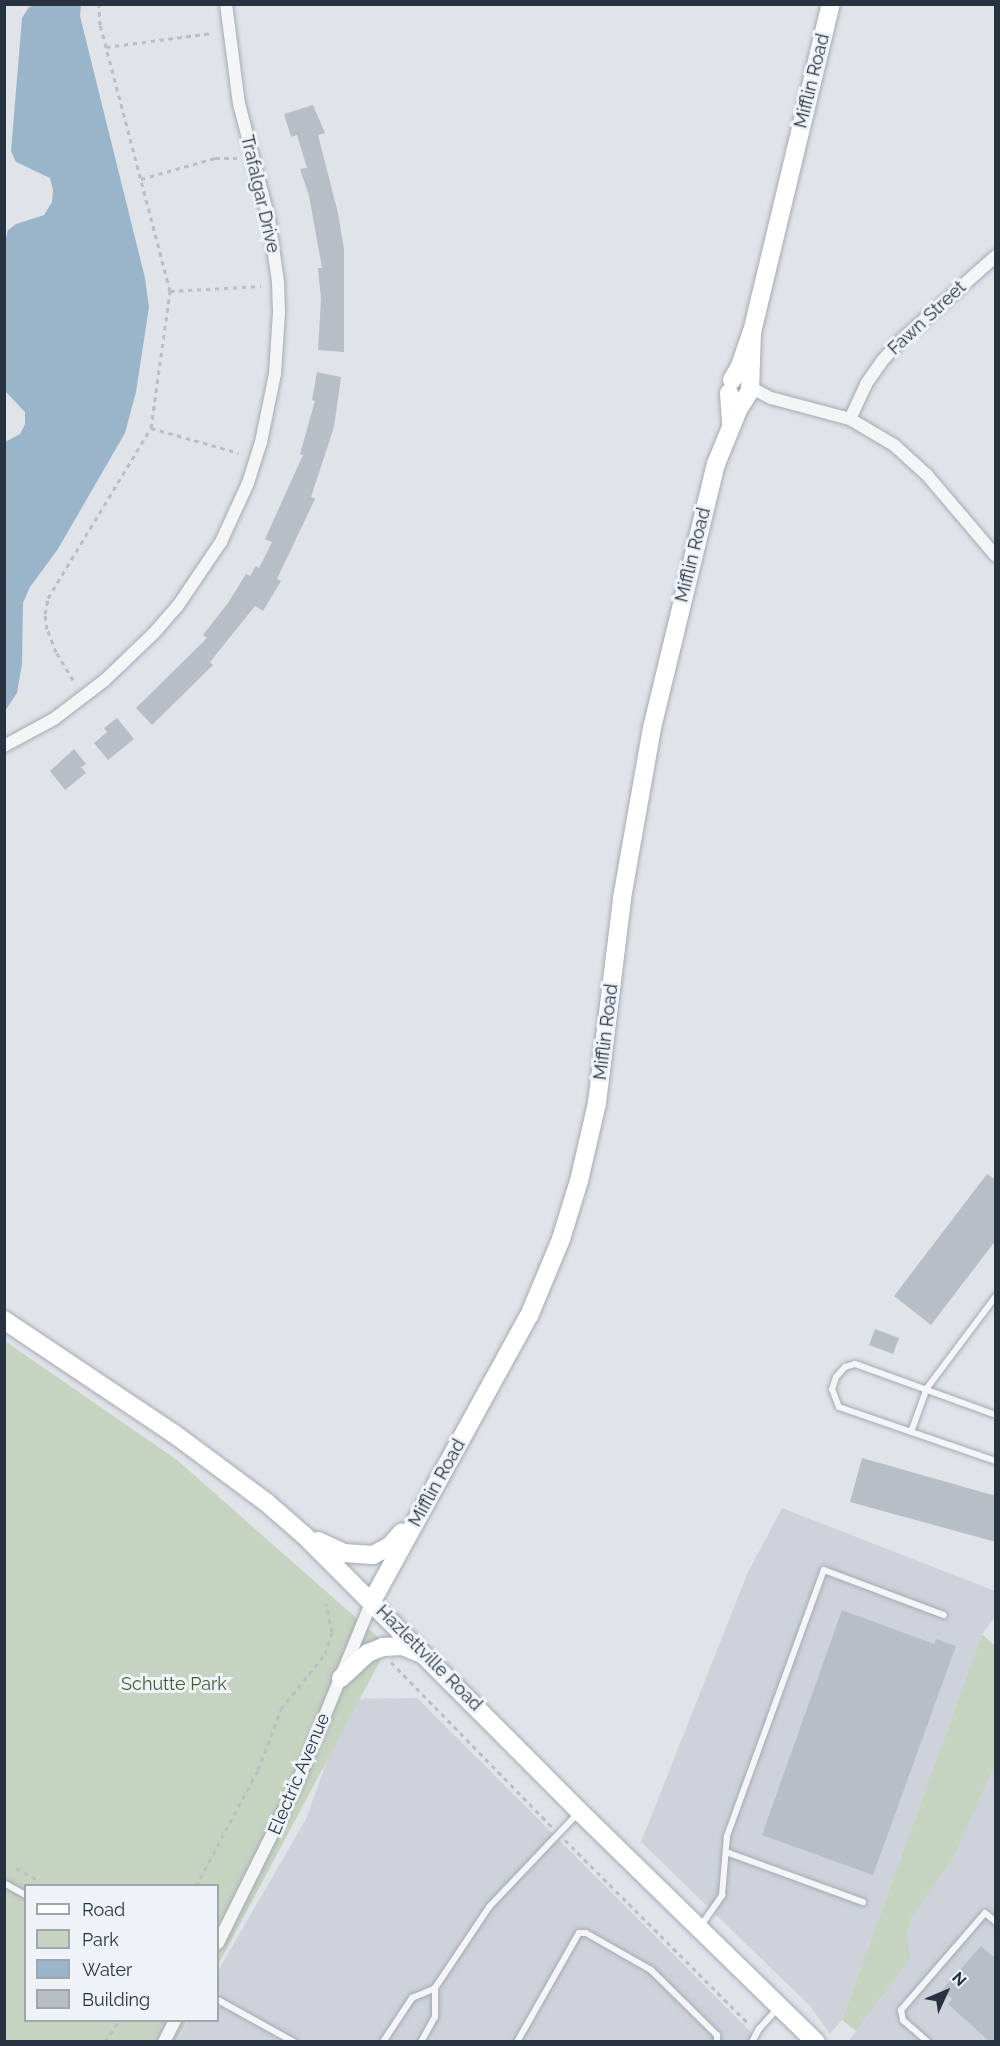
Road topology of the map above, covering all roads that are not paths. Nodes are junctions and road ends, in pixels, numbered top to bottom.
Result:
1 (226, 4) edge
2 (831, 4) edge
3 (996, 256) edge
4 (742, 390) junction
5 (850, 419) junction
6 (996, 556) edge
7 (4, 746) edge
8 (996, 1296) edge
9 (4, 1320) edge
10 (927, 1388) junction
11 (996, 1415) edge
12 (910, 1432) junction
13 (996, 1461) edge
14 (420, 1513) junction
15 (299, 1530) junction
16 (372, 1601) junction
17 (944, 1615) dead end
18 (427, 1656) junction
19 (340, 1678) junction
20 (579, 1811) junction
21 (726, 1852) junction
22 (4, 1883) edge
23 (24, 1894) edge
24 (863, 1902) dead end
25 (996, 1922) edge
26 (700, 1927) junction
27 (219, 1941) edge
28 (435, 1988) junction
29 (219, 2001) edge
30 (780, 2006) junction
31 (174, 2022) edge
32 (164, 2042) edge
33 (294, 2042) edge
34 (383, 2042) edge
35 (421, 2042) edge
36 (517, 2042) edge
37 (717, 2042) edge
38 (752, 2042) edge
39 (816, 2042) edge
40 (928, 2042) edge

1 - 7 street, Trafalgar Drive
2 - 4 main road, Mifflin Road
3 - 5 street, Fawn Street
4 - 5 street
4 - 14 main road, Mifflin Road
5 - 6 street
8 - 10 lane
9 - 15 main road, Hazlettville Road
10 - 11 lane
10 - 12 lane
10 - 12 lane
12 - 13 lane
14 - 15 main road
14 - 16 main road, Mifflin Road
15 - 16 main road, Hazlettville Road
16 - 18 main road, Hazlettville Road
16 - 19 street, Electric Avenue
17 - 21 lane
18 - 19 main road
18 - 20 main road, Hazlettville Road
19 - 27 street, Electric Avenue
20 - 26 main road, Hazlettville Road
20 - 28 lane
21 - 24 lane
21 - 26 lane
22 - 23 lane
25 - 40 lane
26 - 30 main road, Hazlettville Road
28 - 34 lane
28 - 35 lane
29 - 33 lane
30 - 38 lane
30 - 39 main road, Hazlettville Road
31 - 32 street
36 - 37 lane

